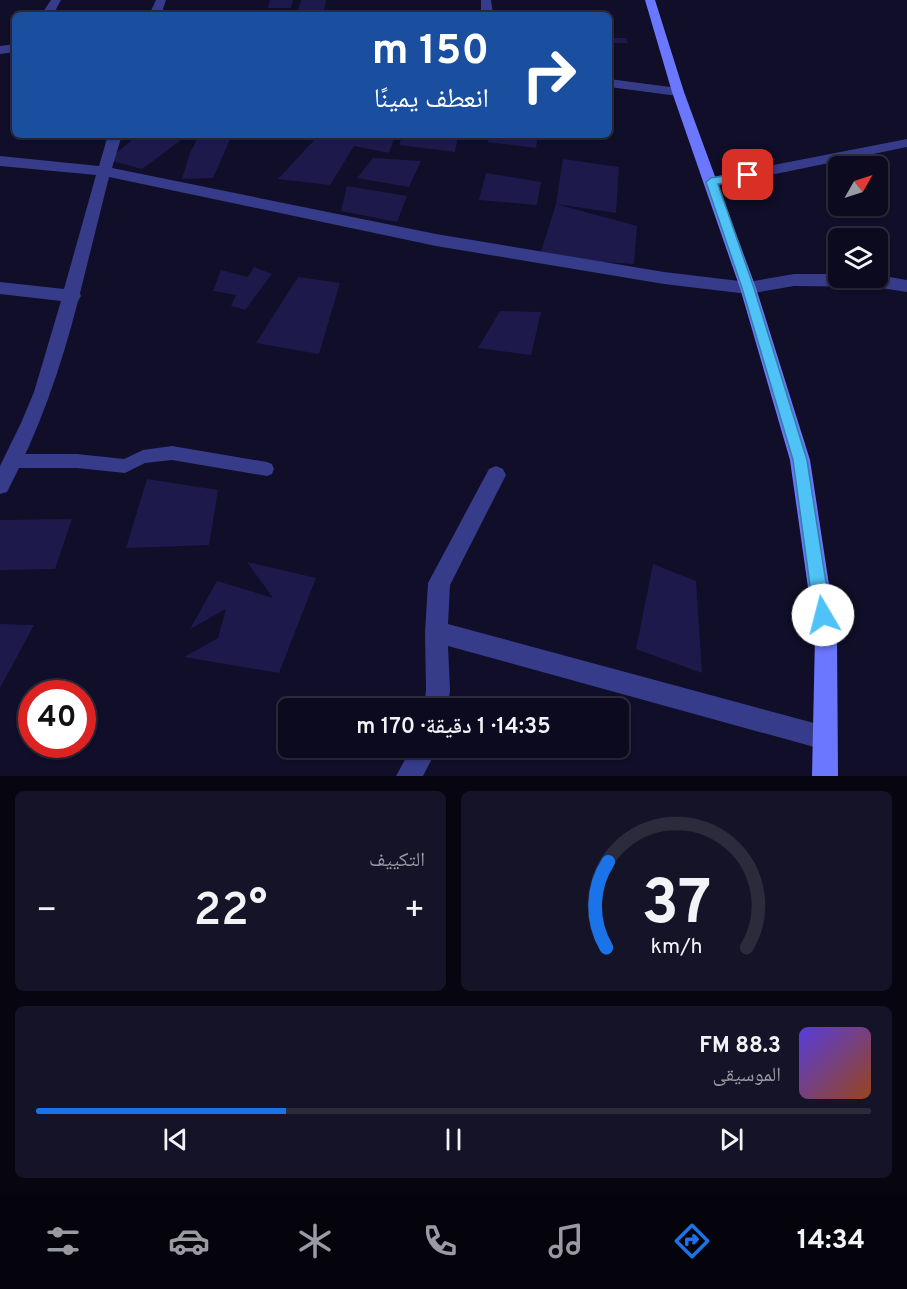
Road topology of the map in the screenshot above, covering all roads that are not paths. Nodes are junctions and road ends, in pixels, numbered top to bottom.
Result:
1 (650, 0) edge
2 (612, 83) edge
3 (678, 92) junction
4 (114, 138) edge
5 (907, 143) edge
6 (0, 161) edge
7 (104, 171) junction
8 (711, 182) junction
9 (907, 286) edge
10 (0, 288) edge
11 (748, 288) junction
12 (72, 296) junction
13 (14, 461) junction
14 (267, 469) dead end
15 (496, 475) dead end
16 (0, 485) edge
17 (436, 632) junction
18 (437, 698) edge
19 (825, 738) junction
20 (420, 758) edge
21 (409, 776) edge
22 (825, 776) edge

1 - 3 street
2 - 3 street
3 - 8 street
4 - 7 street
5 - 8 street
6 - 7 street
7 - 11 street
7 - 12 street
8 - 11 street
9 - 11 street
10 - 12 street
11 - 19 street
12 - 13 street
13 - 14 lane
13 - 16 street
15 - 17 street
17 - 18 street
17 - 19 street
19 - 22 street
20 - 21 street

